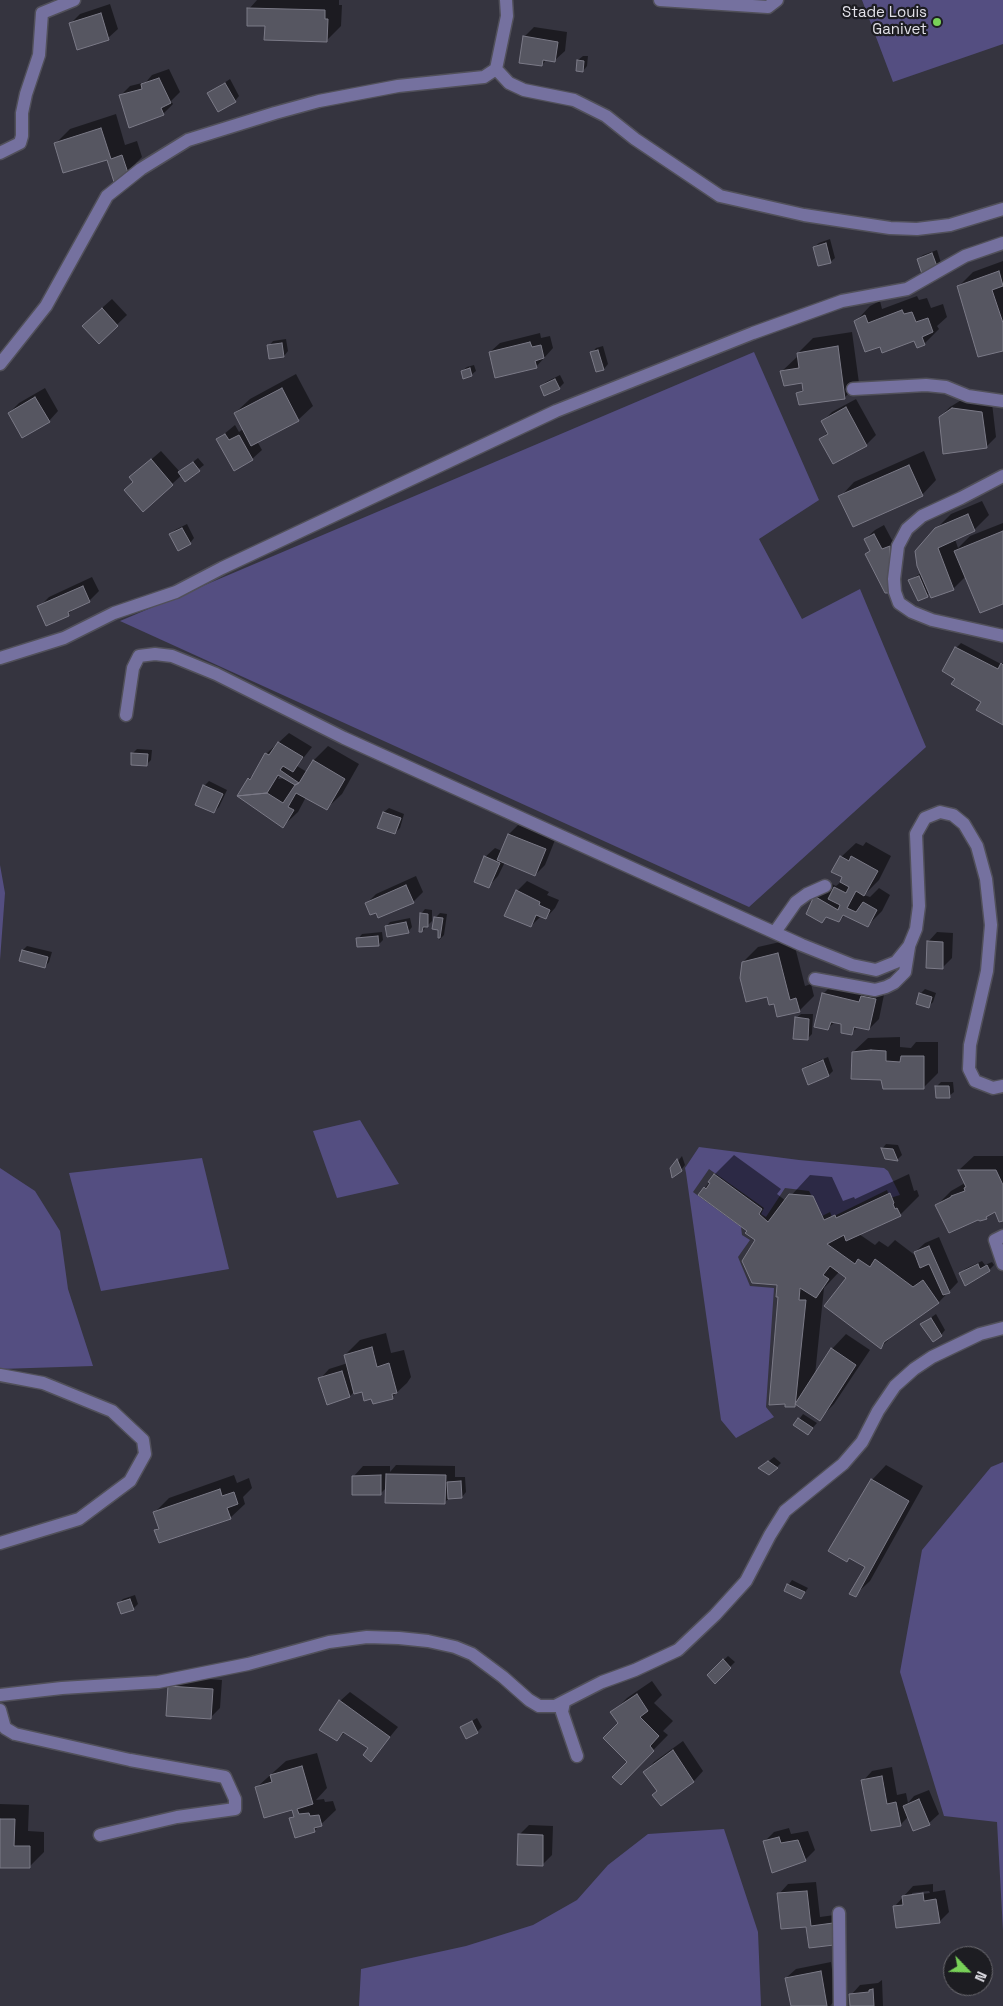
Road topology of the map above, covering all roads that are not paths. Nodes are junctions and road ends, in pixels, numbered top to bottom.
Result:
1 (74, 0) edge
2 (506, 0) edge
3 (661, 0) edge
4 (777, 0) edge
5 (496, 69) junction
6 (0, 153) edge
7 (1003, 209) edge
8 (1003, 243) edge
9 (0, 364) edge
10 (853, 389) dead end
11 (1003, 401) edge
12 (1003, 476) edge
13 (1003, 636) edge
14 (0, 658) edge
15 (126, 715) dead end
16 (825, 886) dead end
17 (775, 932) junction
18 (909, 946) junction
19 (815, 979) dead end
20 (1003, 1086) edge
21 (1003, 1236) edge
22 (1003, 1264) edge
23 (1003, 1328) edge
24 (0, 1375) edge
25 (0, 1543) edge
26 (0, 1695) edge
27 (564, 1702) junction
28 (0, 1710) edge
29 (577, 1756) dead end
30 (100, 1835) dead end
31 (839, 1913) dead end
32 (840, 2006) edge

1 - 6 street
2 - 5 street
3 - 4 street
5 - 7 street
5 - 9 street
8 - 14 street
10 - 11 street
12 - 13 street
15 - 17 street
16 - 17 street
17 - 18 street
18 - 19 street
18 - 20 street
21 - 22 street
23 - 27 street
24 - 25 street
26 - 27 street
27 - 29 street
28 - 30 street
31 - 32 street

